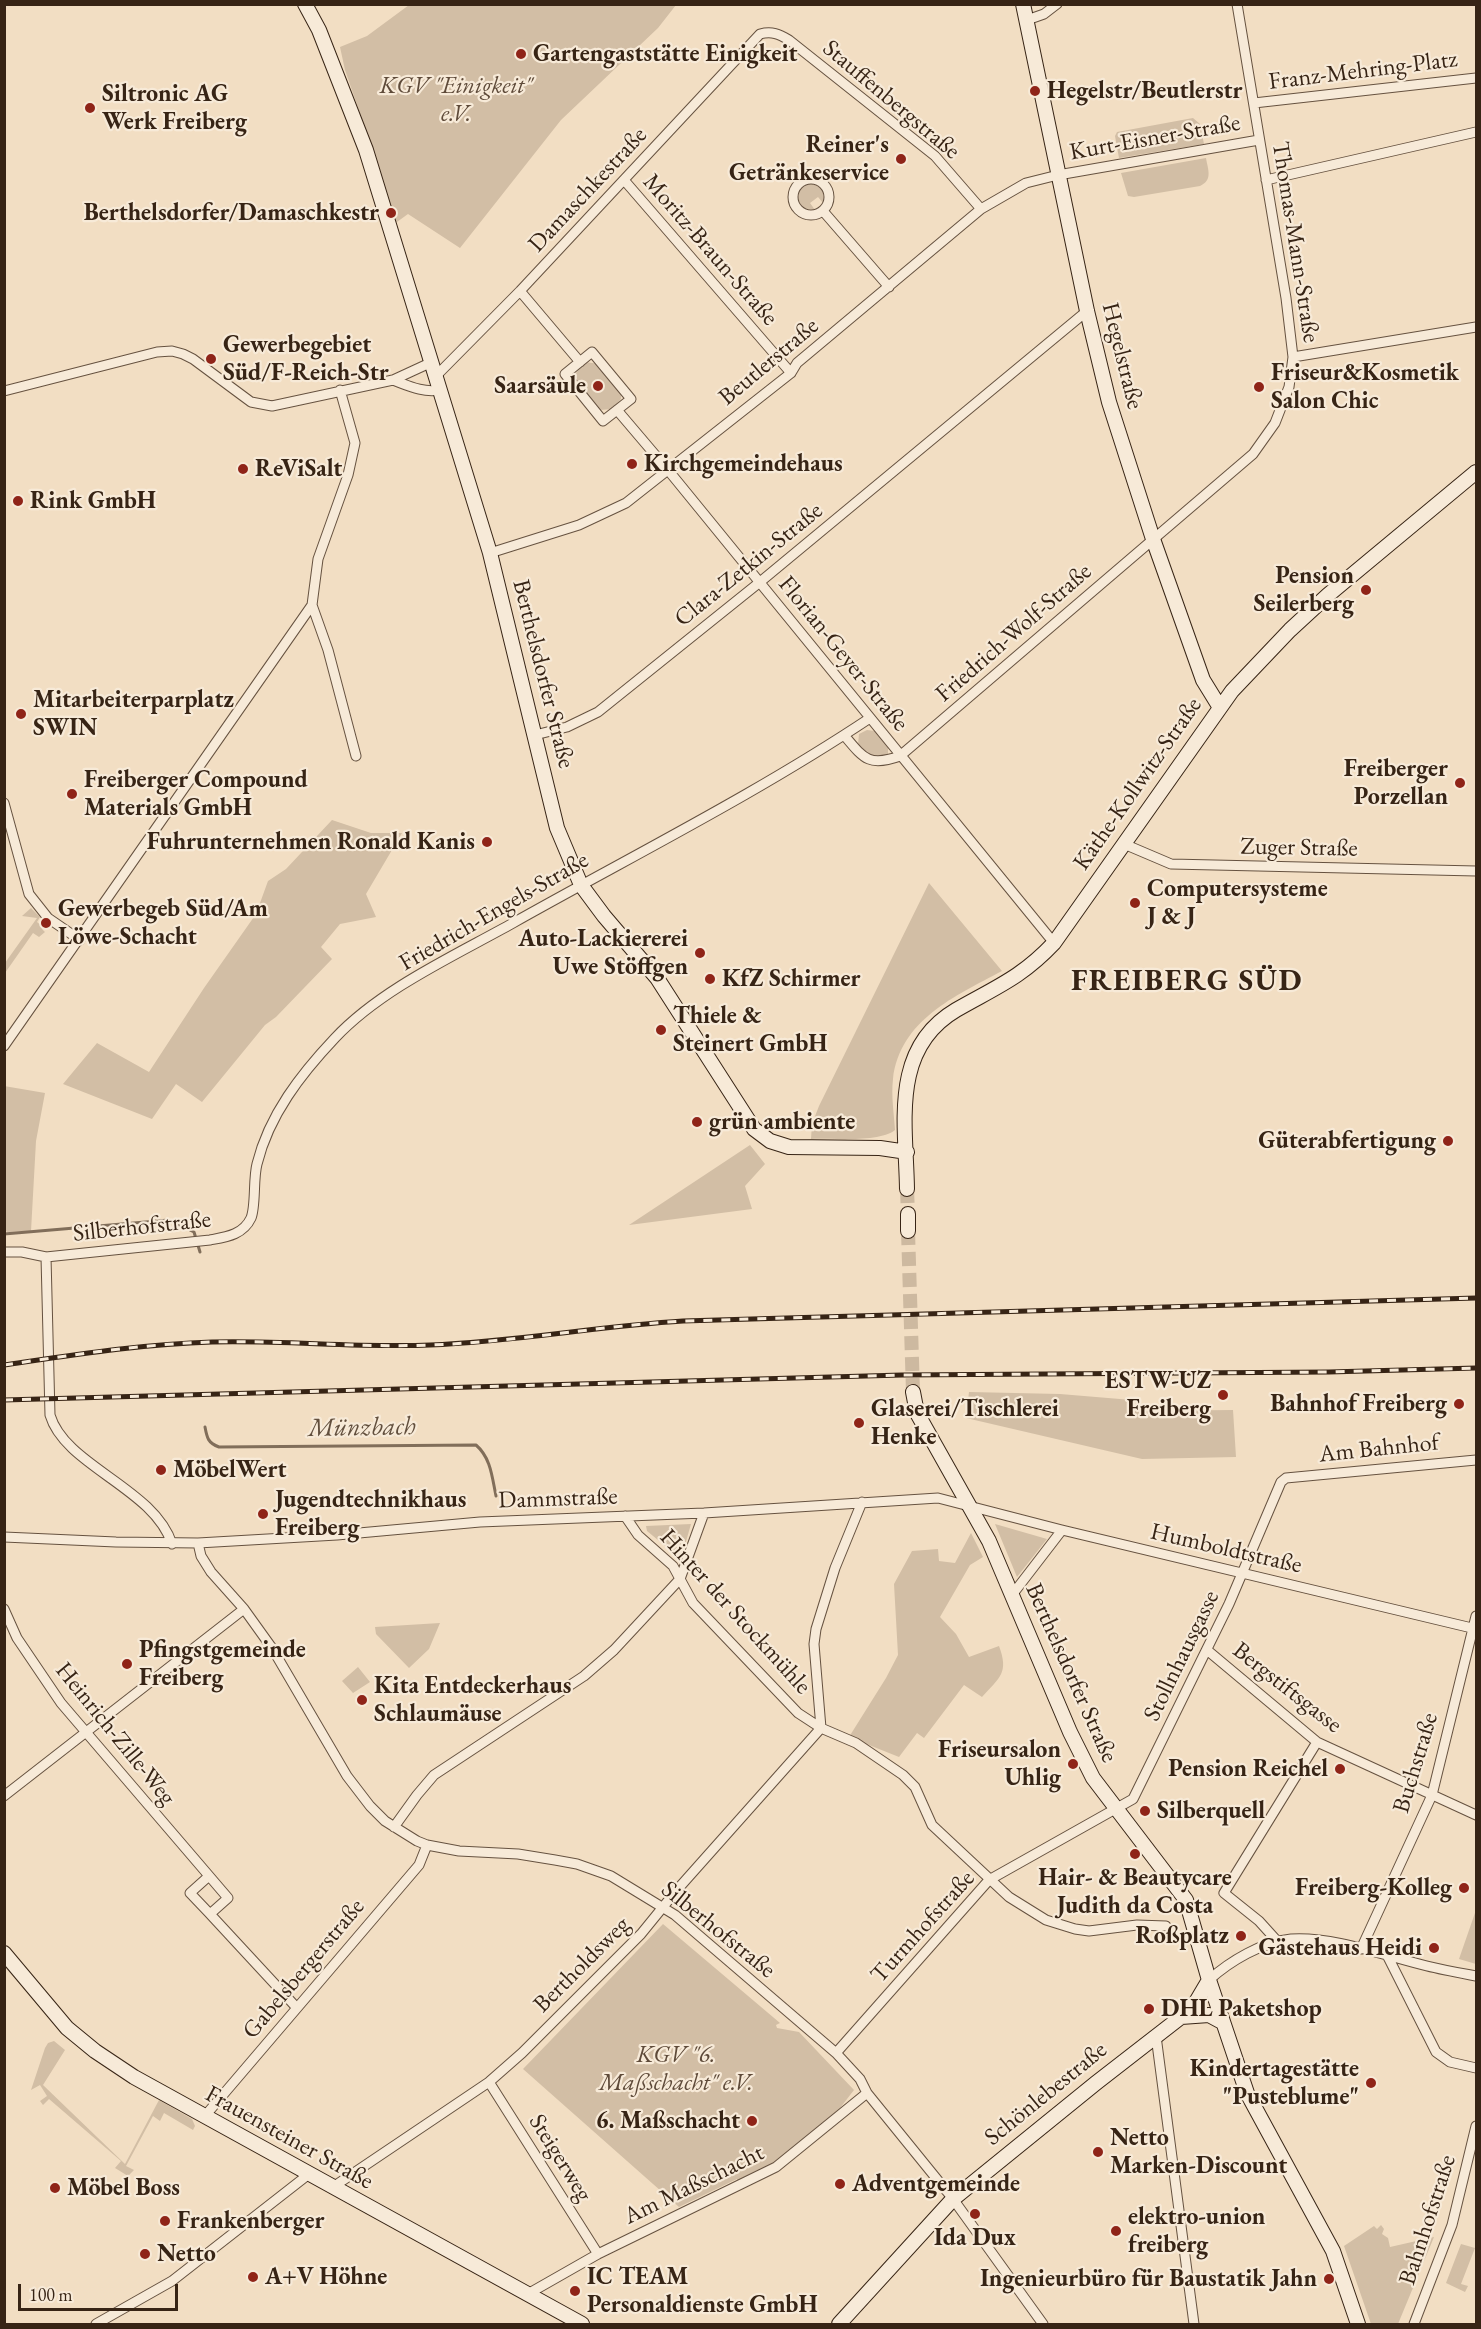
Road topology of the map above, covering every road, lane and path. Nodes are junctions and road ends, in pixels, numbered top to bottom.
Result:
1 (305, 4) edge
2 (1023, 4) edge
3 (1057, 4) edge
4 (1237, 4) edge
5 (1027, 20) junction
6 (768, 32) joint
7 (1476, 78) edge
8 (1254, 104) junction
9 (1476, 132) edge
10 (1259, 140) junction
11 (1058, 175) junction
12 (624, 180) junction
13 (1266, 180) junction
14 (981, 209) junction
15 (823, 211) junction
16 (889, 287) junction
17 (520, 291) junction
18 (1087, 311) junction
19 (1476, 327) edge
20 (1293, 357) junction
21 (580, 362) junction
22 (434, 369) junction
23 (791, 373) junction
24 (393, 380) junction
25 (340, 390) junction
26 (440, 390) junction
27 (4, 391) edge
28 (617, 410) junction
29 (668, 470) junction
30 (1476, 472) edge
31 (1153, 539) junction
32 (490, 553) junction
33 (760, 582) junction
34 (312, 604) junction
35 (1219, 706) junction
36 (870, 718) junction
37 (535, 735) junction
38 (844, 735) junction
39 (356, 756) dead end
40 (900, 756) junction
41 (4, 803) edge
42 (1124, 844) junction
43 (1476, 871) edge
44 (581, 885) junction
45 (80, 940) junction
46 (1054, 943) junction
47 (4, 1046) edge
48 (907, 1152) junction
49 (908, 1189) tunnel mouth
50 (908, 1214) tunnel mouth
51 (242, 1231) joint
52 (908, 1231) tunnel mouth
53 (4, 1252) edge
54 (45, 1257) junction
55 (913, 1392) tunnel mouth
56 (1476, 1460) edge
57 (1286, 1478) joint
58 (862, 1502) junction
59 (968, 1504) junction
60 (704, 1513) junction
61 (626, 1516) junction
62 (1062, 1530) junction
63 (4, 1537) edge
64 (198, 1543) junction
65 (172, 1544) junction
66 (1243, 1574) junction
67 (680, 1579) junction
68 (1012, 1594) junction
69 (4, 1609) edge
70 (244, 1609) junction
71 (1476, 1616) edge
72 (1475, 1629) edge
73 (1207, 1650) junction
74 (821, 1728) junction
75 (86, 1733) junction
76 (1317, 1742) junction
77 (4, 1796) edge
78 (1432, 1796) junction
79 (1116, 1810) junction
80 (1476, 1815) edge
81 (394, 1827) junction
82 (427, 1845) junction
83 (208, 1876) junction
84 (989, 1880) junction
85 (662, 1906) junction
86 (210, 1914) junction
87 (1166, 1926) dead end
88 (1278, 1942) junction
89 (1361, 1949) junction
90 (4, 1953) edge
91 (1387, 1955) junction
92 (1476, 1976) edge
93 (1209, 1980) junction
94 (297, 2008) junction
95 (1181, 2017) junction
96 (1222, 2022) junction
97 (1156, 2036) junction
98 (836, 2053) junction
99 (1476, 2068) edge
100 (489, 2082) junction
101 (867, 2093) junction
102 (204, 2116) junction
103 (1476, 2126) edge
104 (309, 2174) junction
105 (333, 2187) junction
106 (954, 2199) junction
107 (598, 2254) junction
108 (526, 2295) junction
109 (96, 2325) edge
110 (582, 2325) edge
111 (839, 2325) edge
112 (1043, 2325) edge
113 (1194, 2325) edge
114 (1358, 2325) edge
115 (1414, 2325) edge

1 - 22 street, Berthelsdorfer Straße
2 - 5 street, Hegelstraße
3 - 5 street
4 - 8 street, Thomas-Mann-Straße
5 - 11 street, Hegelstraße
6 - 12 street, Damaschkestraße
6 - 14 street, Stauffenbergstraße
7 - 8 street, Franz-Mehring-Platz
8 - 10 street, Thomas-Mann-Straße
9 - 13 street
10 - 11 street, Kurt-Eisner-Straße
10 - 13 street, Thomas-Mann-Straße
11 - 14 street, Beutlerstraße
11 - 18 street, Hegelstraße
12 - 17 street, Damaschkestraße
12 - 23 street, Moritz-Braun-Straße
13 - 20 street, Thomas-Mann-Straße
14 - 16 street, Beutlerstraße
15 - 15 street
15 - 16 street
16 - 23 street, Beutlerstraße
17 - 21 street
17 - 22 street, Damaschkestraße
18 - 31 street, Hegelstraße
18 - 33 street, Clara-Zetkin-Straße
19 - 20 street
20 - 31 street, Thomas-Mann-Straße
21 - 28 street
21 - 28 street
22 - 24 street
22 - 26 street, Berthelsdorfer Straße
23 - 29 street, Beutlerstraße
24 - 25 street
24 - 26 street
25 - 27 street
25 - 34 street
26 - 32 street, Berthelsdorfer Straße
28 - 29 street, Florian-Geyer-Straße
29 - 32 street, Beutlerstraße
29 - 33 street, Florian-Geyer-Straße
30 - 35 street, Käthe-Kollwitz-Straße
31 - 35 street, Hegelstraße
31 - 40 street, Friedrich-Wolf-Straße
32 - 37 street, Berthelsdorfer Straße
33 - 36 street, Florian-Geyer-Straße
33 - 37 street, Clara-Zetkin-Straße
34 - 39 street
34 - 45 street
35 - 42 street, Käthe-Kollwitz-Straße
36 - 38 street, Friedrich-Engels-Straße
36 - 40 street, Florian-Geyer-Straße
37 - 44 street, Berthelsdorfer Straße
38 - 40 street, Florian-Geyer-Straße
38 - 44 street, Friedrich-Engels-Straße
40 - 46 street, Florian-Geyer-Straße
41 - 45 street
42 - 43 street, Zuger Straße
42 - 46 street, Käthe-Kollwitz-Straße
44 - 48 street, Berthelsdorfer Straße
44 - 51 street, Friedrich-Engels-Straße
45 - 47 street
46 - 48 street, Käthe-Kollwitz-Straße
48 - 49 street
50 - 52 street
51 - 54 street, Silberhofstraße
53 - 54 street, Silberhofstraße
54 - 65 street, Silberhofstraße
55 - 59 street, Berthelsdorfer Straße
56 - 57 street, Am Bahnhof
57 - 66 street, Stollnhausgasse
58 - 59 street, Dammstraße
58 - 60 street, Dammstraße
58 - 74 street, Hinter der Stockmühle
59 - 62 street, Humboldtstraße
59 - 68 street, Berthelsdorfer Straße
60 - 61 street, Dammstraße
60 - 67 street
61 - 64 street, Dammstraße
61 - 67 street, Hinter der Stockmühle
62 - 66 street, Humboldtstraße
62 - 68 street
63 - 65 street, Dammstraße
64 - 65 street, Dammstraße
64 - 70 street, Silberhofstraße
66 - 72 street, Humboldtstraße
66 - 73 street, Stollnhausgasse
67 - 74 street, Hinter der Stockmühle
67 - 81 street
68 - 79 street, Berthelsdorfer Straße
69 - 75 street, Heinrich-Zille-Weg
70 - 75 street
70 - 81 street, Silberhofstraße
71 - 72 street, Buchstraße
72 - 78 street, Buchstraße
73 - 76 street, Bergstiftsgasse
73 - 79 street, Stollnhausgasse
74 - 84 street, Hinter der Stockmühle
74 - 85 street, Bertholdsweg
75 - 77 street
75 - 83 street, Heinrich-Zille-Weg
76 - 78 street, Bergstiftsgasse
76 - 88 street
78 - 80 street, Bergstiftsgasse
78 - 89 street, Buchstraße
79 - 84 street, Turmhofstraße
79 - 93 street, Berthelsdorfer Straße
81 - 82 street, Silberhofstraße
82 - 85 street, Silberhofstraße
82 - 94 street, Gabelsbergerstraße
83 - 86 street
83 - 86 street, Heinrich-Zille-Weg
84 - 87 street, Hinter der Stockmühle
84 - 98 street, Turmhofstraße
85 - 98 street, Silberhofstraße
85 - 100 street, Bertholdsweg
86 - 94 street
88 - 89 street
88 - 93 street
89 - 91 street
90 - 102 street, Frauensteiner Straße
91 - 92 street
91 - 99 street
93 - 95 street, Schönlebestraße
93 - 96 street, Berthelsdorfer Straße
94 - 102 street, Gabelsbergerstraße
95 - 96 street
95 - 97 street, Schönlebestraße
96 - 114 street, Berthelsdorfer Straße
97 - 106 street, Schönlebestraße
97 - 113 street
98 - 101 street, Silberhofstraße
100 - 105 street, Bertholdsweg
100 - 107 street, Steigerweg
101 - 106 street, Silberhofstraße
101 - 107 street, Am Maßschacht
102 - 104 street, Frauensteiner Straße
103 - 115 street, Bahnhofstraße
104 - 105 street, Frauensteiner Straße
104 - 109 street
105 - 108 street, Frauensteiner Straße
106 - 111 street, Schönlebestraße
106 - 112 street, Silberhofstraße
107 - 108 street, Am Maßschacht
108 - 110 street, Frauensteiner Straße

